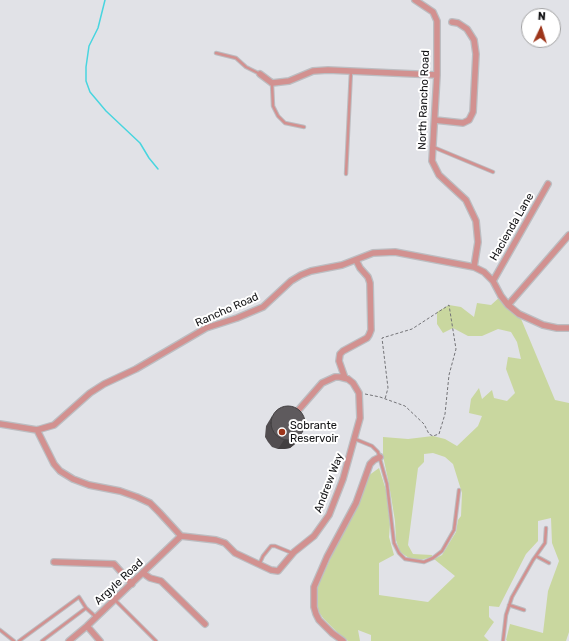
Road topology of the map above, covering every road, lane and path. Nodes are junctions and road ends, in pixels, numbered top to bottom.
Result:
1 (415, 0) edge
2 (452, 22) dead end
3 (216, 53) dead end
4 (351, 70) junction
5 (260, 74) joint
6 (437, 74) junction
7 (272, 83) junction
8 (435, 120) junction
9 (304, 127) dead end
10 (432, 147) junction
11 (493, 172) dead end
12 (346, 174) dead end
13 (548, 184) dead end
14 (569, 235) edge
15 (356, 260) junction
16 (474, 267) junction
17 (493, 281) junction
18 (508, 305) junction
19 (569, 328) edge
20 (345, 378) junction
21 (359, 393) junction
22 (385, 399) junction
23 (295, 414) edge
24 (0, 424) edge
25 (37, 430) junction
26 (355, 439) junction
27 (380, 457) junction
28 (459, 490) dead end
29 (546, 528) dead end
30 (181, 536) junction
31 (293, 553) junction
32 (536, 556) junction
33 (54, 562) dead end
34 (549, 563) dead end
35 (259, 565) junction
36 (143, 573) junction
37 (132, 584) junction
38 (114, 600) junction
39 (509, 605) junction
40 (86, 608) junction
41 (524, 610) dead end
42 (96, 618) junction
43 (205, 624) dead end
44 (87, 626) junction
45 (0, 630) edge
46 (14, 641) edge
47 (19, 641) edge
48 (42, 641) edge
49 (69, 641) edge
50 (100, 641) edge
51 (156, 641) edge
52 (343, 641) edge
53 (502, 641) edge

1 - 6 street, North Rancho Road
2 - 8 street
3 - 5 lane
4 - 6 street
4 - 7 street
4 - 12 lane
5 - 7 street
6 - 8 street, North Rancho Road
7 - 9 lane
8 - 10 street, North Rancho Road
10 - 11 lane
10 - 16 street, North Rancho Road
13 - 17 street, Hacienda Lane
14 - 18 street
15 - 16 street, Rancho Road
15 - 20 street
15 - 25 street, Rancho Road
16 - 17 street
17 - 18 street
18 - 19 street
20 - 21 street
20 - 23 street
21 - 22 path
21 - 26 street, Andrew Way
22 - 22 path
24 - 25 street, Rancho Road
25 - 30 street
26 - 27 lane
26 - 31 street, Andrew Way
27 - 28 lane
27 - 52 street
29 - 32 lane
30 - 35 street, Andrew Way
30 - 36 street, Argyle Road
31 - 35 street, Andrew Way
31 - 35 lane
32 - 34 lane
32 - 39 lane
33 - 37 street
36 - 37 street, Argyle Road
36 - 43 street
37 - 38 street, Argyle Road
38 - 42 street, Argyle Road
38 - 51 lane
39 - 41 lane
39 - 53 lane
40 - 42 lane
40 - 47 lane
40 - 48 lane
42 - 44 street, Argyle Road
44 - 49 street, Argyle Road
44 - 50 street
45 - 46 lane

